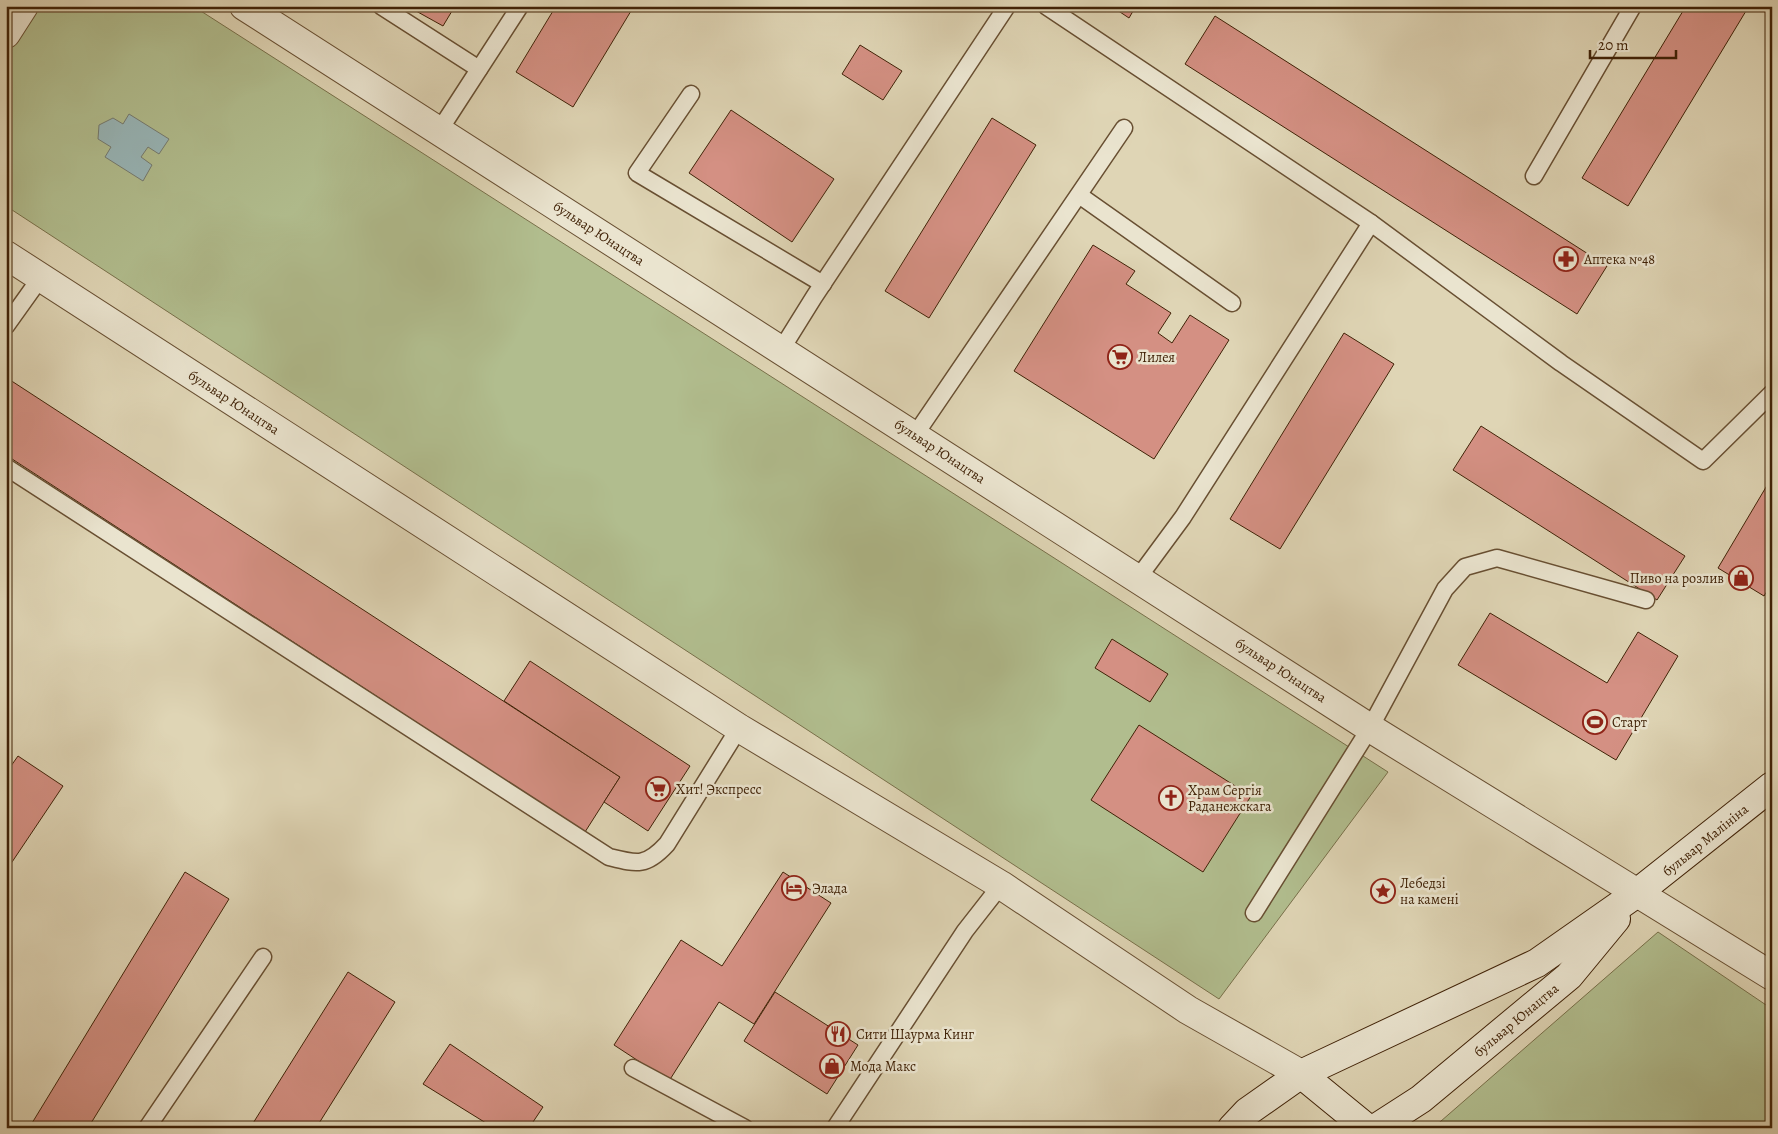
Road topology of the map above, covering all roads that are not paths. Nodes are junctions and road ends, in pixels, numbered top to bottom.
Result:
1 (24, 6) edge
2 (244, 6) edge
3 (381, 6) edge
4 (520, 6) edge
5 (1008, 6) edge
6 (1046, 6) edge
7 (1633, 6) edge
8 (6, 34) edge
9 (479, 69) junction
10 (691, 94) dead end
11 (1124, 128) dead end
12 (439, 131) junction
13 (1534, 176) dead end
14 (1079, 195) junction
15 (1371, 223) junction
16 (6, 255) edge
17 (41, 277) junction
18 (823, 284) junction
19 (1232, 303) dead end
20 (6, 326) edge
21 (781, 350) junction
22 (1772, 393) edge
23 (914, 435) junction
24 (6, 467) edge
25 (1138, 578) junction
26 (1646, 600) dead end
27 (739, 728) junction
28 (1370, 728) junction
29 (1772, 786) edge
30 (1001, 885) junction
31 (1638, 893) junction
32 (1254, 913) dead end
33 (263, 957) dead end
34 (1772, 976) edge
35 (633, 1068) dead end
36 (1301, 1074) junction
37 (147, 1128) edge
38 (745, 1128) edge
39 (835, 1128) edge
40 (1232, 1128) edge
41 (1367, 1128) edge
42 (1376, 1128) edge

1 - 8 street
2 - 12 street, бульвар Юнацтва
3 - 9 lane
4 - 9 lane
5 - 18 lane
6 - 15 lane
7 - 13 lane
9 - 12 lane
10 - 18 lane
11 - 14 lane
12 - 21 street, бульвар Юнацтва
14 - 19 lane
14 - 23 lane
15 - 22 lane
15 - 25 lane
16 - 17 street, бульвар Юнацтва
17 - 20 lane
17 - 27 street, бульвар Юнацтва
18 - 21 lane
21 - 23 street, бульвар Юнацтва
23 - 25 street, бульвар Юнацтва
24 - 27 lane
25 - 28 street, бульвар Юнацтва
26 - 28 lane
27 - 30 street, бульвар Юнацтва
28 - 31 street, бульвар Юнацтва
28 - 32 lane
29 - 31 street, бульвар Малініна
30 - 36 street, бульвар Юнацтва
30 - 39 lane
31 - 34 street, бульвар Юнацтва
31 - 36 street
31 - 42 street, бульвар Юнацтва
33 - 37 lane
35 - 38 lane
36 - 40 street
36 - 41 street, бульвар Юнацтва

